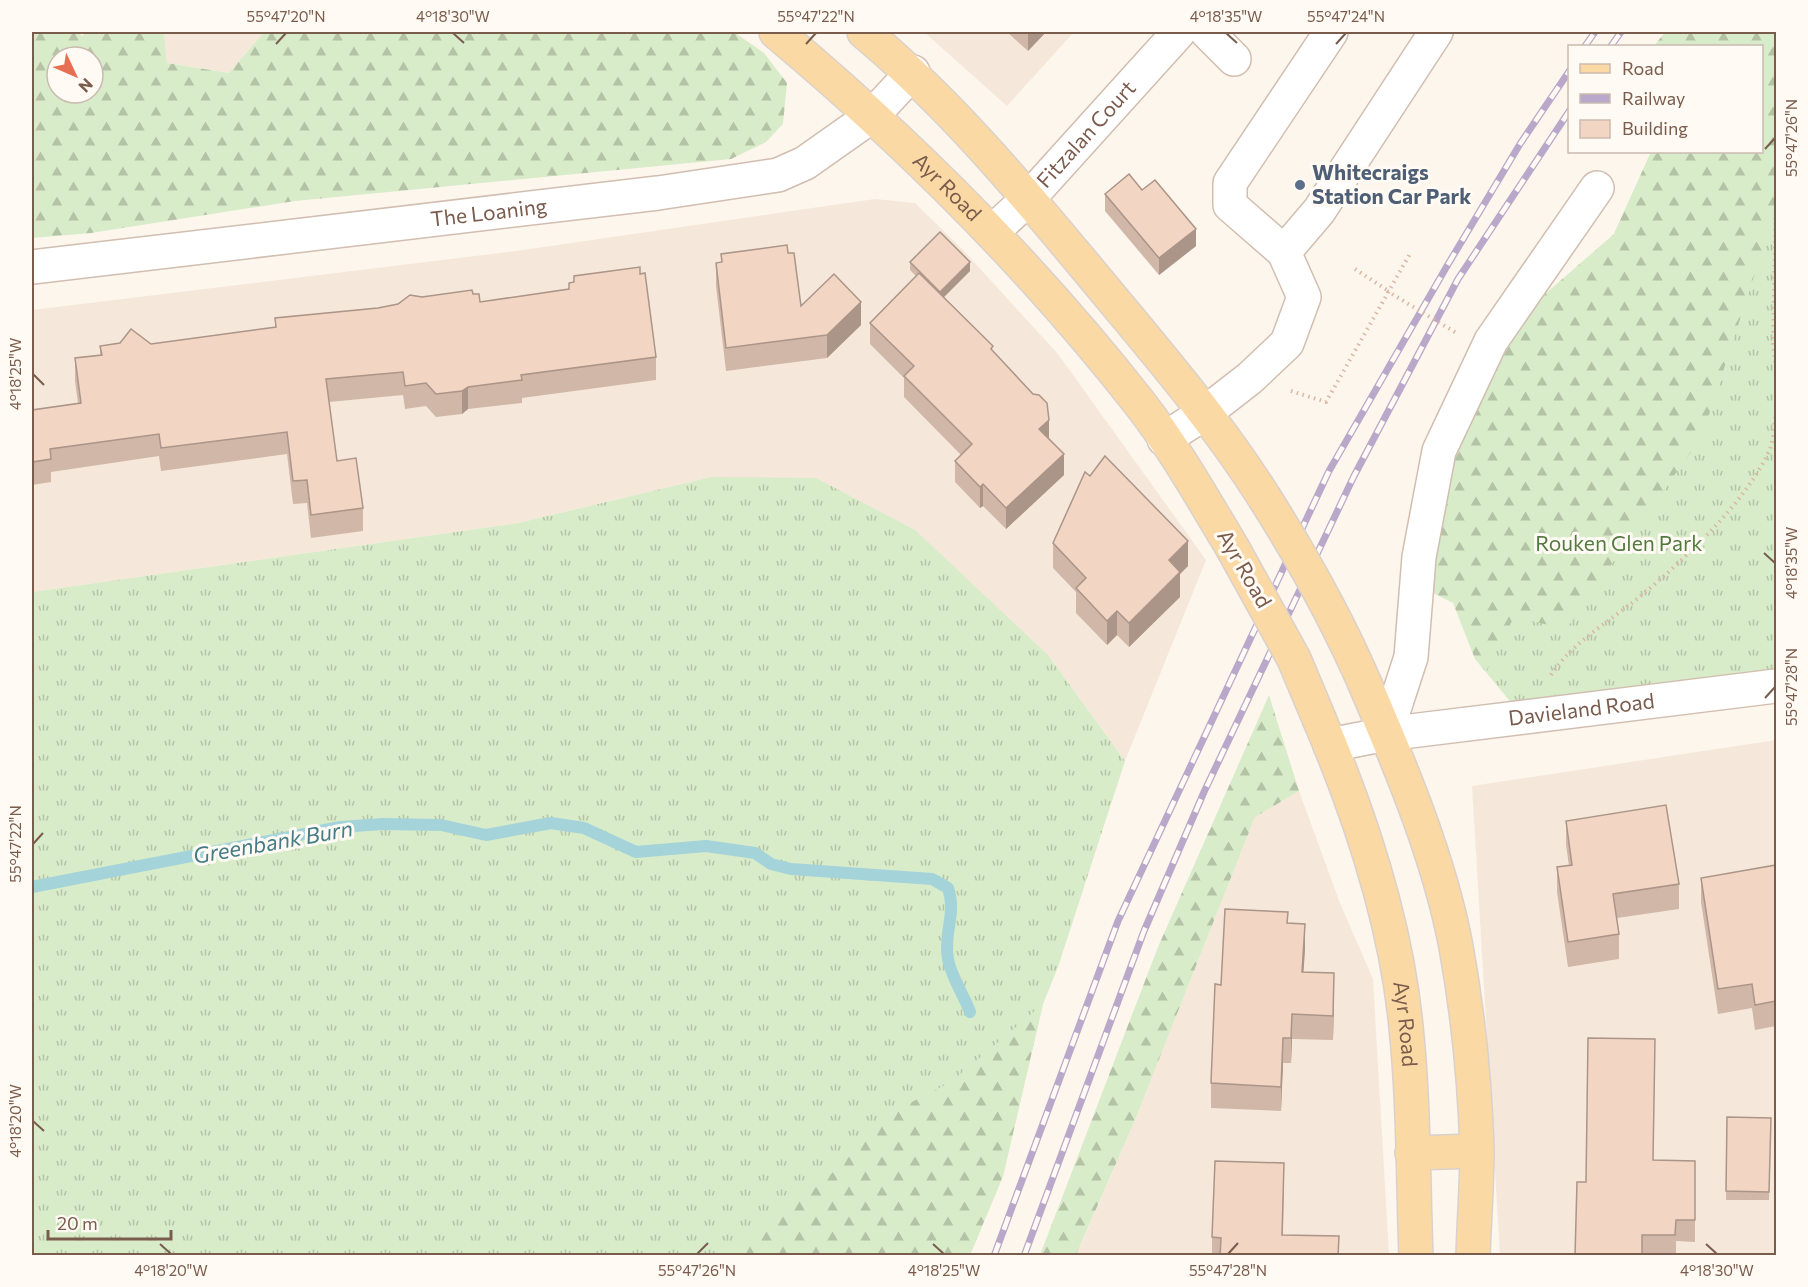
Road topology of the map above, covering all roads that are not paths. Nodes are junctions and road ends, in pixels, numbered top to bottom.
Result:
1 (776, 32) edge
2 (864, 32) edge
3 (1179, 32) edge
4 (1207, 32) edge
5 (1331, 32) edge
6 (1436, 32) edge
7 (1234, 59) dead end
8 (913, 72) junction
9 (873, 115) junction
10 (1597, 188) dead end
11 (1029, 198) junction
12 (992, 232) junction
13 (1284, 252) junction
14 (32, 267) edge
15 (1205, 413) junction
16 (1164, 439) junction
17 (1776, 686) edge
18 (1325, 733) junction
19 (1386, 734) junction
20 (1477, 1151) junction
21 (1412, 1153) junction
22 (1416, 1256) edge
23 (1473, 1256) edge

1 - 9 main road, Ayr Road
2 - 8 main road
3 - 11 street, Fitzalan Court
4 - 7 street
5 - 13 street
6 - 13 street
8 - 9 street, The Loaning
8 - 11 main road
9 - 12 main road, Ayr Road
9 - 14 street, The Loaning
10 - 19 street
11 - 12 street, Fitzalan Court
11 - 15 main road
12 - 16 main road, Ayr Road
13 - 15 street
15 - 16 street
15 - 19 main road, bridge
16 - 18 main road, Ayr Road, bridge
17 - 19 street, Davieland Road
18 - 19 street, Davieland Road
18 - 21 main road, Ayr Road
19 - 20 main road
20 - 21 main road
20 - 23 main road
21 - 22 main road, Ayr Road

